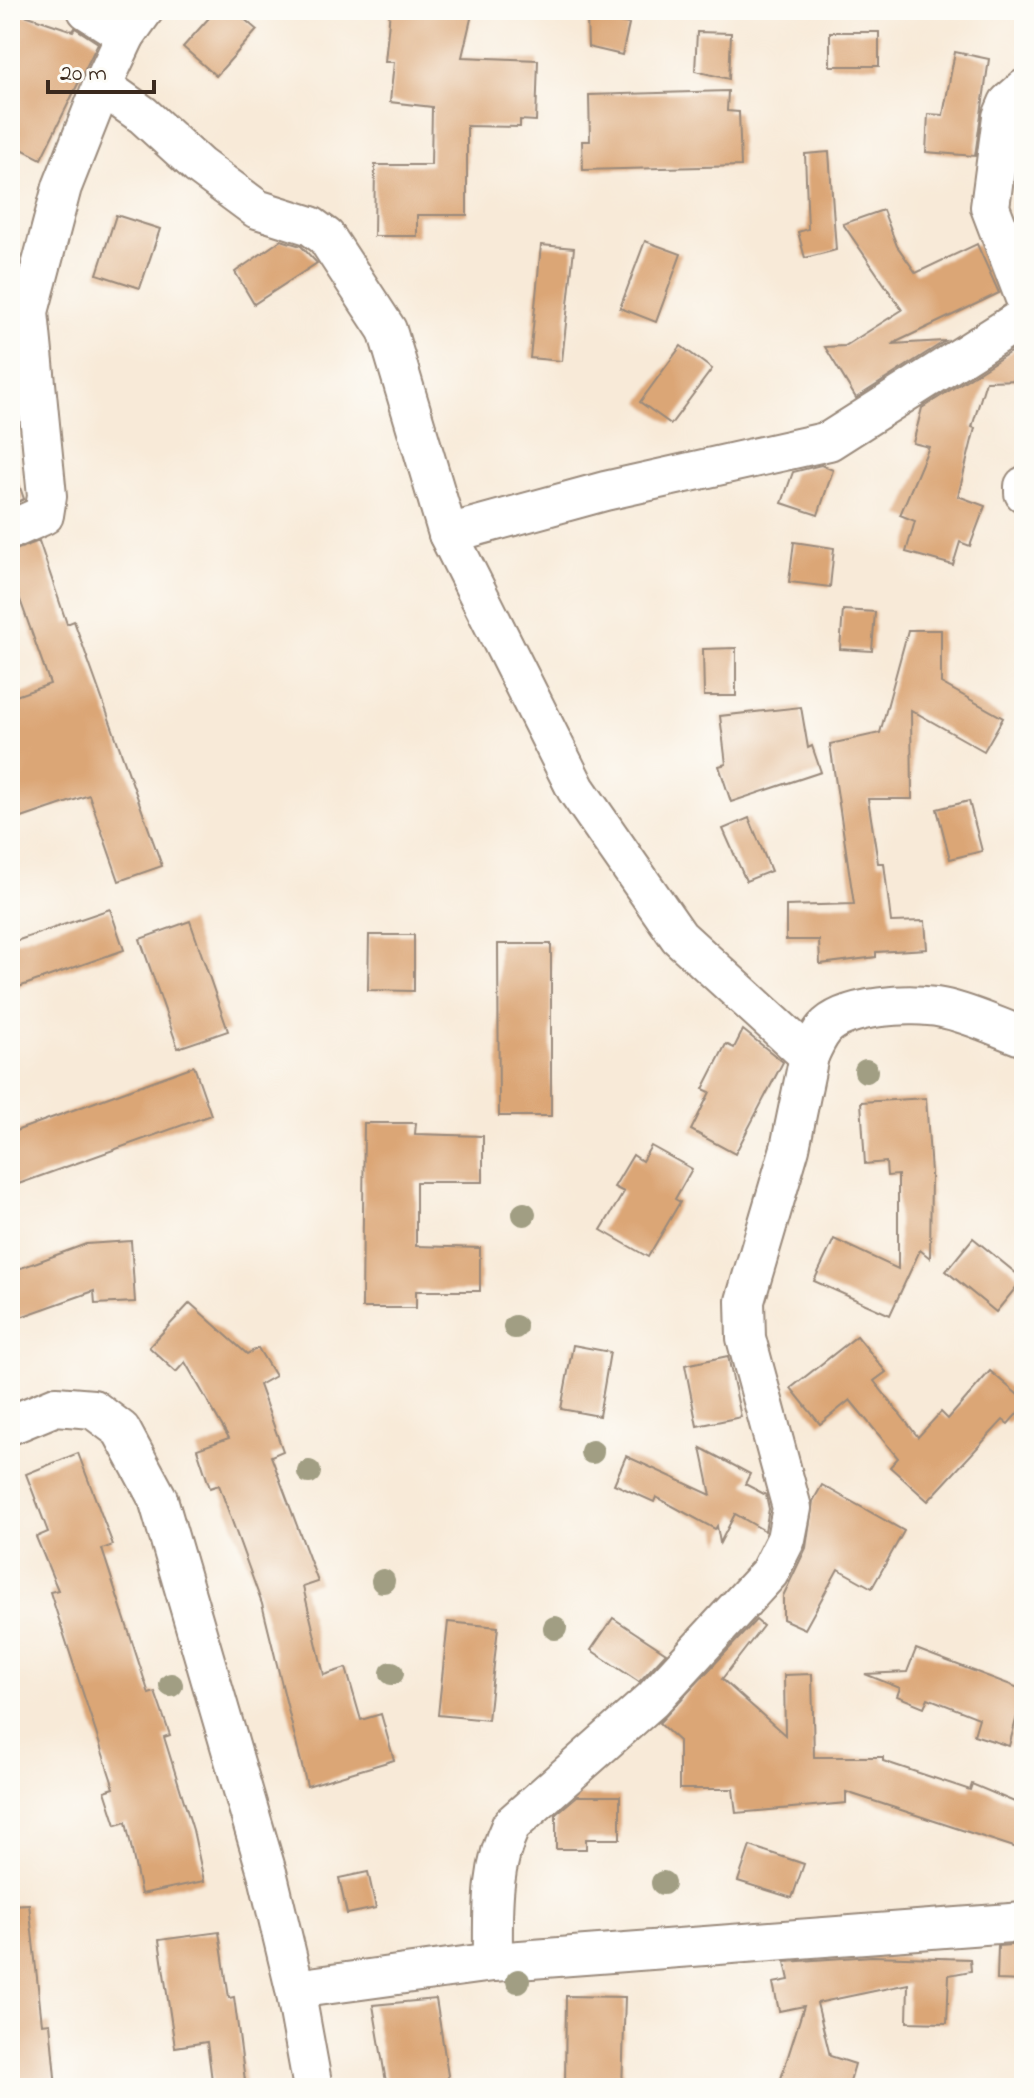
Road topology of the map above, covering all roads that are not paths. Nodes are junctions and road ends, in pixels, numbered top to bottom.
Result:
1 (87, 10) edge
2 (135, 22) edge
3 (102, 86) junction
4 (1024, 89) edge
5 (1024, 296) edge
6 (1024, 317) edge
7 (1024, 486) edge
8 (1024, 493) edge
9 (10, 530) edge
10 (448, 534) junction
11 (1024, 1037) edge
12 (809, 1056) junction
13 (10, 1425) edge
14 (1024, 1922) edge
15 (493, 1962) junction
16 (295, 1989) junction
17 (313, 2088) edge

1 - 2 street
2 - 3 street
3 - 9 street
3 - 10 street
4 - 5 street
6 - 10 street
7 - 8 street
10 - 12 street
11 - 12 street
12 - 15 street
13 - 16 street
14 - 15 street
15 - 16 street
16 - 17 street

